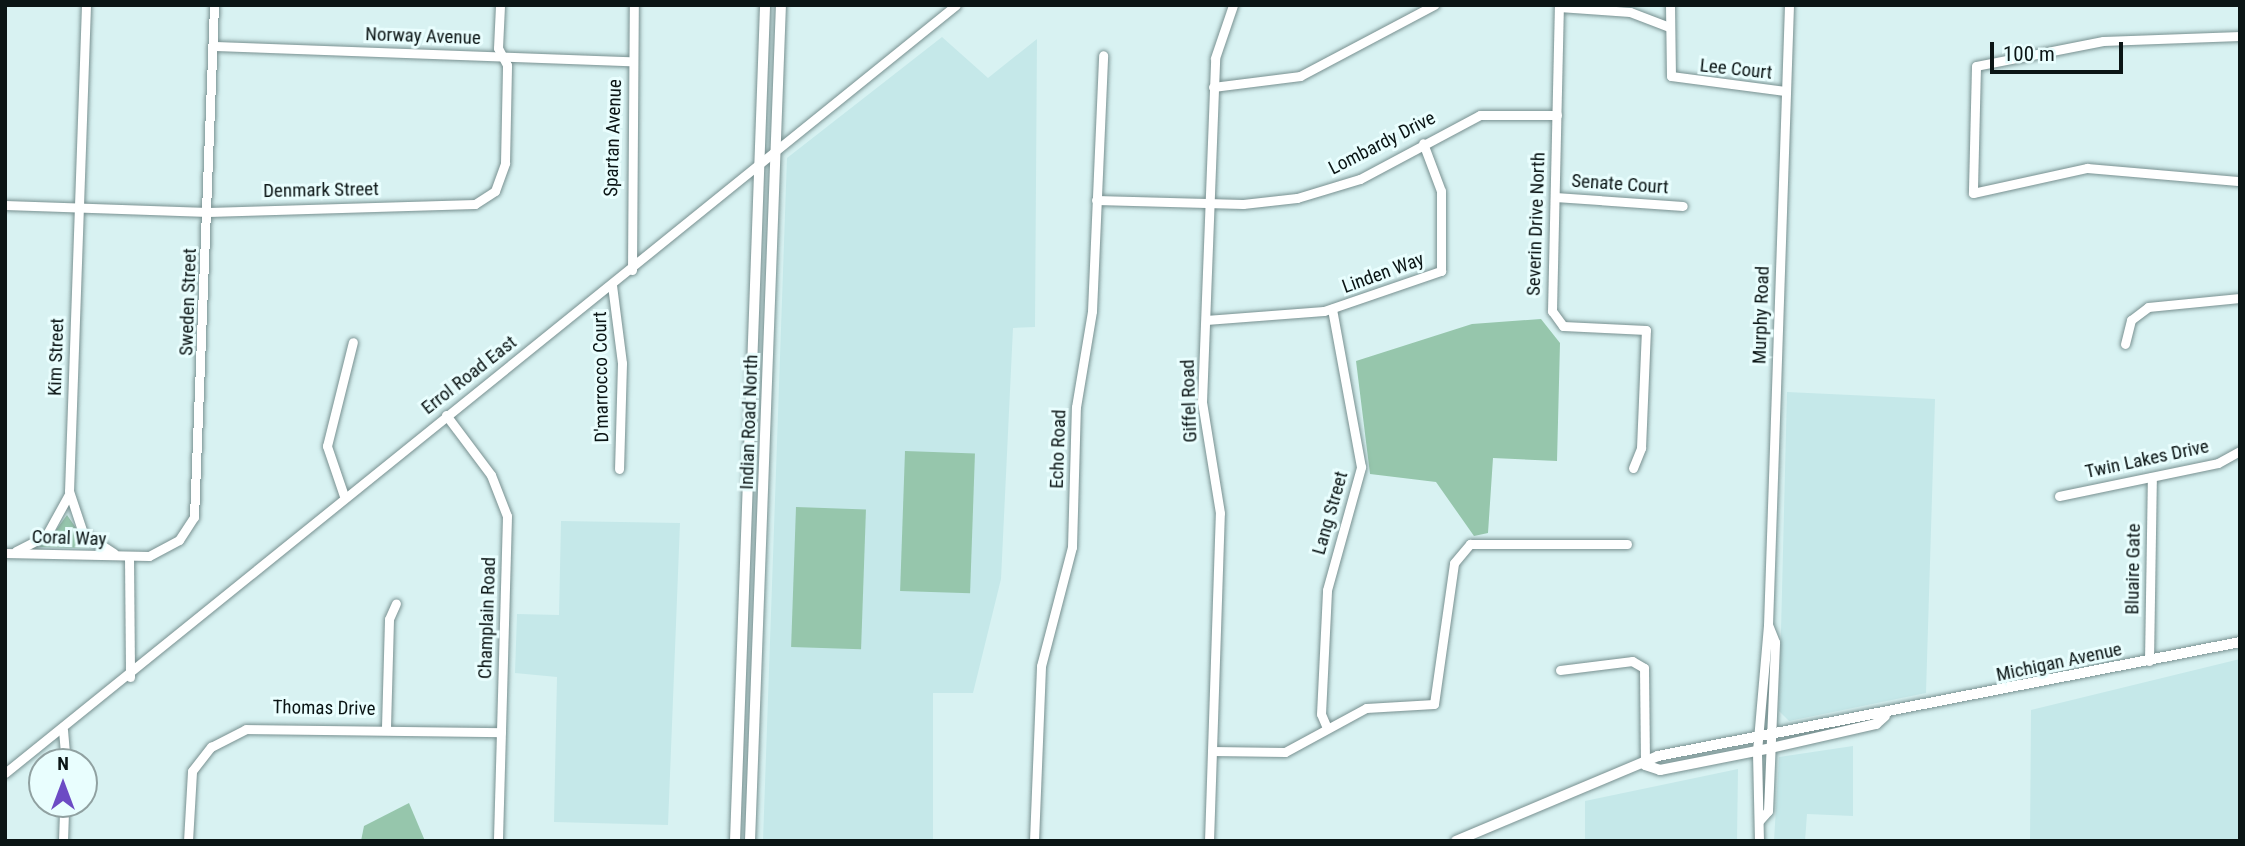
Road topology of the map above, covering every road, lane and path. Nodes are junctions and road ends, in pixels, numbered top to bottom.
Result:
1 (86, 5) edge
2 (214, 5) edge
3 (500, 5) edge
4 (634, 5) edge
5 (765, 5) edge
6 (781, 5) edge
7 (956, 5) edge
8 (1233, 5) edge
9 (1434, 5) edge
10 (1671, 5) edge
11 (1789, 5) edge
12 (1669, 27) junction
13 (2240, 36) edge
14 (213, 46) junction
15 (1102, 55) dead end
16 (500, 56) junction
17 (632, 61) junction
18 (1213, 87) junction
19 (1785, 91) junction
20 (1557, 115) junction
21 (1423, 143) junction
22 (777, 151) junction
23 (761, 164) junction
24 (2240, 181) edge
25 (1555, 197) junction
26 (1096, 200) junction
27 (1210, 202) junction
28 (5, 205) edge
29 (1684, 206) dead end
30 (78, 208) junction
31 (208, 212) junction
32 (632, 270) junction
33 (612, 285) junction
34 (2240, 298) edge
35 (1332, 309) junction
36 (1206, 320) junction
37 (354, 342) dead end
38 (2125, 344) dead end
39 (446, 415) junction
40 (2240, 451) edge
41 (1633, 468) dead end
42 (620, 469) dead end
43 (2152, 477) junction
44 (69, 491) junction
45 (344, 496) junction
46 (2059, 496) dead end
47 (1627, 544) dead end
48 (6, 553) edge
49 (129, 557) junction
50 (396, 604) dead end
51 (1768, 625) junction
52 (2240, 642) edge
53 (2149, 661) junction
54 (1560, 670) dead end
55 (130, 677) junction
56 (1885, 716) junction
57 (386, 727) junction
58 (1327, 728) junction
59 (62, 730) junction
60 (501, 732) junction
61 (1772, 732) junction
62 (1758, 734) junction
63 (64, 748) edge
64 (1771, 748) junction
65 (1212, 751) junction
66 (1757, 751) junction
67 (1645, 765) junction
68 (5, 773) edge
69 (64, 818) edge
70 (1759, 821) junction
71 (63, 841) edge
72 (188, 841) edge
73 (498, 841) edge
74 (735, 841) edge
75 (750, 841) edge
76 (1034, 841) edge
77 (1209, 841) edge
78 (1456, 841) edge
79 (1759, 841) edge

1 - 30 street, Kim Street
2 - 14 street, Sweden Street
3 - 16 street, Denmark Street
4 - 17 street, Spartan Avenue
5 - 23 main road, Indian Road North
6 - 22 main road, Indian Road North
7 - 22 street, Errol Road East
8 - 18 street, Giffel Road
9 - 18 street
10 - 12 street, Lee Court
11 - 19 street, Murphy Road
12 - 19 street, Lee Court
12 - 20 street, Severin Drive North
13 - 24 street
14 - 16 street, Norway Avenue
14 - 31 street, Sweden Street
15 - 26 street, Echo Road
16 - 17 street, Norway Avenue
16 - 31 street, Denmark Street
17 - 32 street, Spartan Avenue
18 - 27 street, Giffel Road
19 - 51 street, Murphy Road
20 - 21 street, Lombardy Drive
20 - 25 street, Severin Drive North
21 - 27 street, Lombardy Drive
21 - 35 street, Linden Way
22 - 23 street, Errol Road East
22 - 75 main road, Indian Road North
23 - 32 street, Errol Road East
23 - 74 main road, Indian Road North
25 - 29 street, Senate Court
25 - 41 street, Severin Drive North
26 - 27 street, Lombardy Drive
26 - 76 street, Echo Road
27 - 36 street, Giffel Road
28 - 30 street, Denmark Street
30 - 31 street, Denmark Street
30 - 44 street, Kim Street
31 - 49 street, Sweden Street
32 - 33 street, Errol Road East
33 - 39 street, Errol Road East
33 - 42 street, D'marrocco Court
34 - 38 street
35 - 36 street, Linden Way
35 - 58 street, Lang Street
36 - 65 street, Giffel Road
37 - 45 street
39 - 45 street, Errol Road East
39 - 60 street, Champlain Road
40 - 43 street, Twin Lakes Drive
43 - 46 street, Twin Lakes Drive
43 - 53 street, Bluaire Gate
44 - 48 street, Coral Way
44 - 49 street, Kim Street
45 - 55 street, Errol Road East
47 - 58 street
48 - 49 street, Coral Way
49 - 55 street
50 - 57 street
51 - 61 street, Murphy Road
51 - 62 street, Murphy Road
52 - 53 main road, Michigan Avenue
53 - 56 main road, Michigan Avenue
54 - 67 street
55 - 59 street, Errol Road East
56 - 61 main road, Michigan Avenue
56 - 64 main road, Michigan Avenue
57 - 60 street, Thomas Drive
57 - 72 street, Thomas Drive
58 - 65 street
59 - 63 street
59 - 68 street, Errol Road East
60 - 73 street, Champlain Road
61 - 62 main road, Michigan Avenue
61 - 64 street, Murphy Road
62 - 66 street, Murphy Road
62 - 67 main road, Michigan Avenue
64 - 66 main road, Michigan Avenue
64 - 70 street, Murphy Road
65 - 77 street, Giffel Road
66 - 67 main road, Michigan Avenue
66 - 70 street, Murphy Road
67 - 78 main road, Michigan Avenue
69 - 71 street
70 - 79 street, Murphy Road

